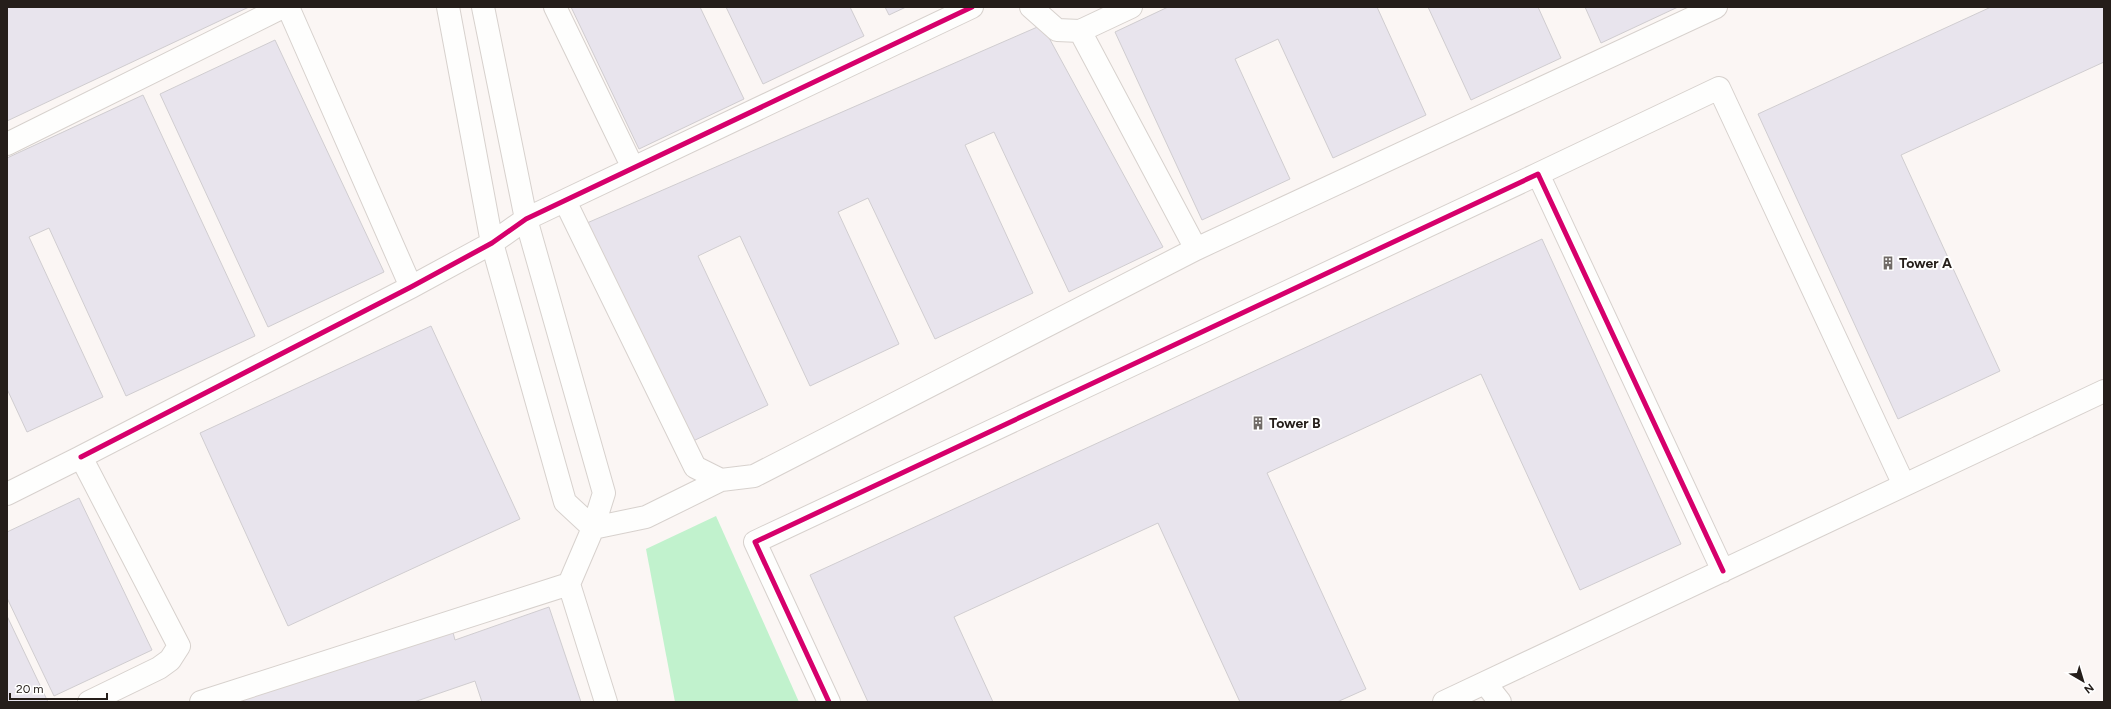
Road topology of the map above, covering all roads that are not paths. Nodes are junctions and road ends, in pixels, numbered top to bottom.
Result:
1 (283, 7) edge
2 (288, 7) edge
3 (448, 7) edge
4 (483, 7) edge
5 (555, 7) edge
6 (972, 7) edge
7 (1031, 7) edge
8 (1132, 7) edge
9 (1716, 7) edge
10 (1080, 31) junction
11 (7, 144) edge
12 (632, 168) junction
13 (1538, 174) junction
14 (565, 201) junction
15 (526, 219) junction
16 (492, 243) junction
17 (1196, 249) junction
18 (411, 287) junction
19 (2104, 391) edge
20 (81, 457) junction
21 (721, 480) junction
22 (1904, 485) junction
23 (7, 494) edge
24 (593, 528) junction
25 (1723, 571) junction
26 (569, 584) junction
27 (1485, 683) junction
28 (89, 702) edge
29 (201, 702) edge
30 (606, 702) edge
31 (829, 702) edge
32 (1444, 702) edge
33 (1500, 702) edge

1 - 11 street
2 - 18 street
3 - 16 street
4 - 15 street
5 - 12 street
6 - 12 street
7 - 10 street
8 - 10 street
9 - 17 street
10 - 17 street
12 - 14 street
13 - 22 street
13 - 25 street
13 - 31 street
14 - 15 street
14 - 21 street
15 - 16 street
15 - 24 street
16 - 18 street
16 - 24 street
17 - 21 street
18 - 20 street
19 - 22 street
20 - 23 street
20 - 28 street
21 - 24 street
22 - 25 street
24 - 26 street
25 - 27 street
26 - 29 street
26 - 30 street
27 - 32 street
27 - 33 street

